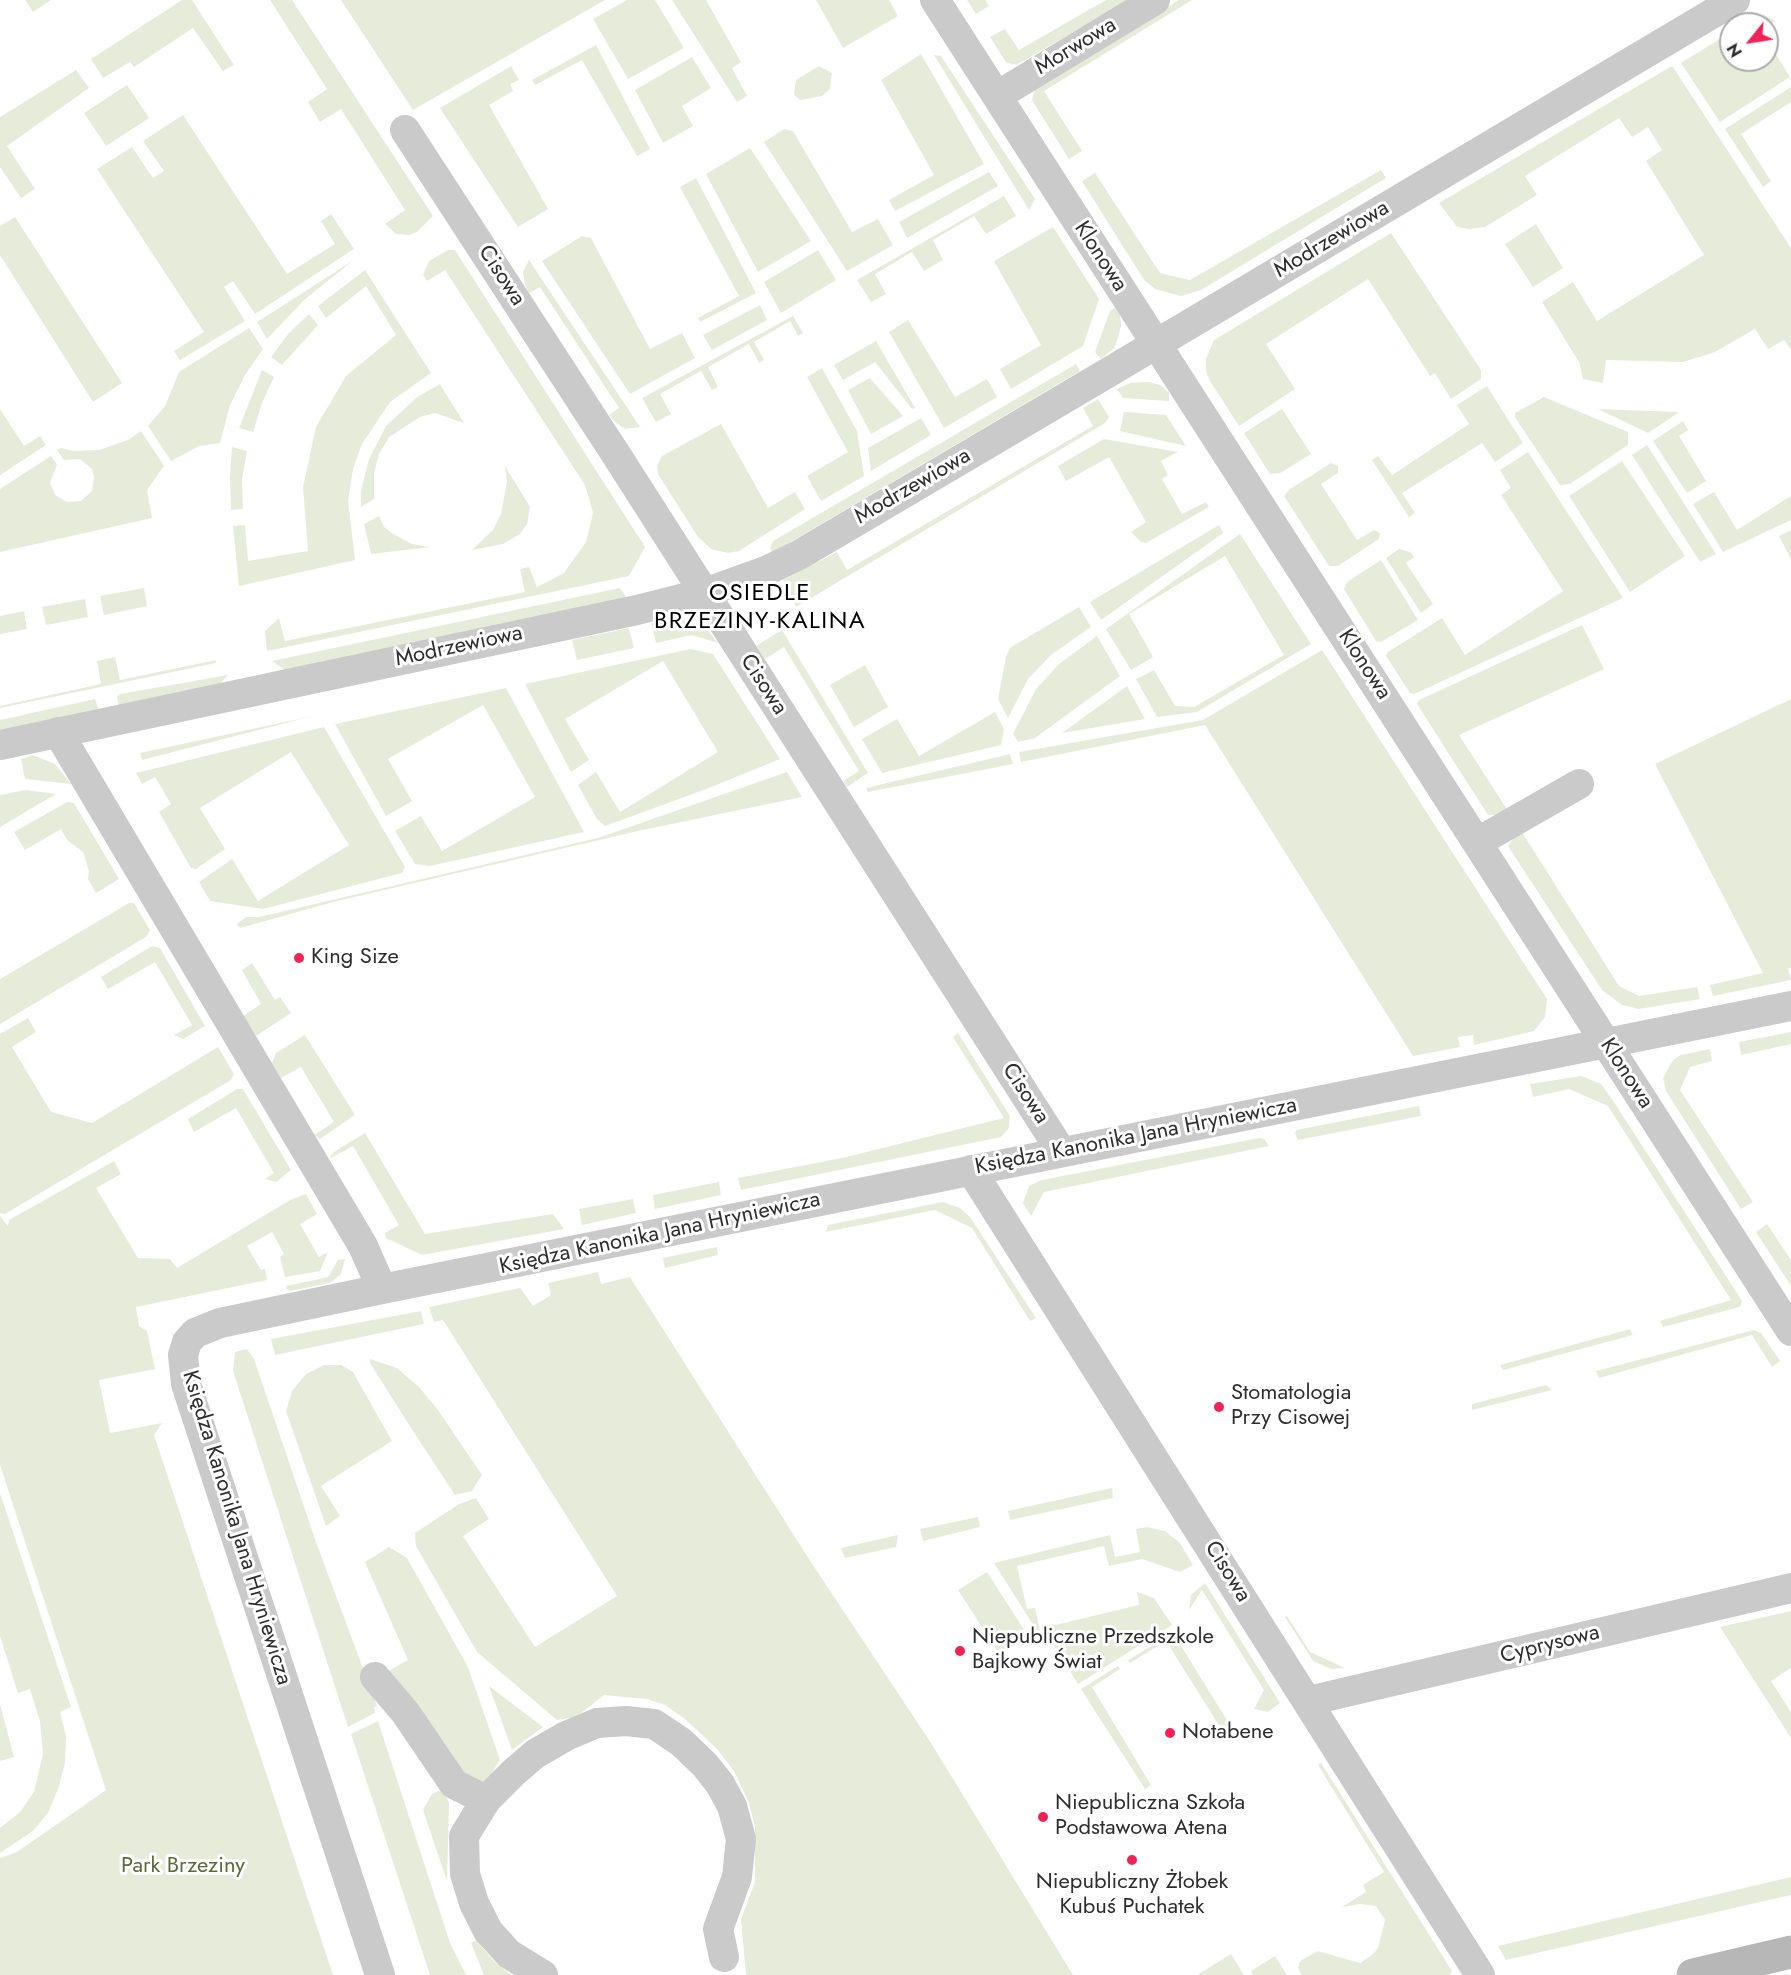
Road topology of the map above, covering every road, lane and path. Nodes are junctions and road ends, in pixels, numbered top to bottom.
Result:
1 (935, 0) edge
2 (1155, 0) edge
3 (1735, 0) edge
4 (997, 96) junction
5 (405, 130) dead end
6 (1156, 344) junction
7 (704, 593) junction
8 (58, 732) junction
9 (0, 745) edge
10 (1579, 784) dead end
11 (1478, 842) junction
12 (1791, 1006) edge
13 (1606, 1043) junction
14 (1061, 1150) junction
15 (971, 1170) junction
16 (382, 1289) junction
17 (1791, 1331) edge
18 (1791, 1588) edge
19 (375, 1677) dead end
20 (1308, 1701) junction
21 (486, 1800) junction
22 (1791, 1952) edge
23 (724, 1957) dead end
24 (380, 1975) edge
25 (543, 1975) edge
26 (1480, 1975) edge
27 (1693, 1975) edge

1 - 4 street, Klonowa
2 - 4 street, Morwowa
3 - 6 street, Modrzewiowa
4 - 6 street, Klonowa
5 - 7 street, Cisowa
6 - 7 street, Modrzewiowa
6 - 11 street, Klonowa
7 - 8 street, Modrzewiowa
7 - 14 street, Cisowa
8 - 9 street, Modrzewiowa
8 - 16 street
10 - 11 street
11 - 13 street, Klonowa
12 - 13 street, Księdza Kanonika Jana Hryniewicza
13 - 14 street, Księdza Kanonika Jana Hryniewicza
13 - 17 street, Klonowa
14 - 15 street, Księdza Kanonika Jana Hryniewicza
15 - 16 street, Księdza Kanonika Jana Hryniewicza
15 - 20 street, Cisowa
16 - 24 street, Księdza Kanonika Jana Hryniewicza
18 - 20 street, Cyprysowa
19 - 21 street
20 - 26 street, Cisowa
21 - 23 street
21 - 25 street
22 - 27 street

